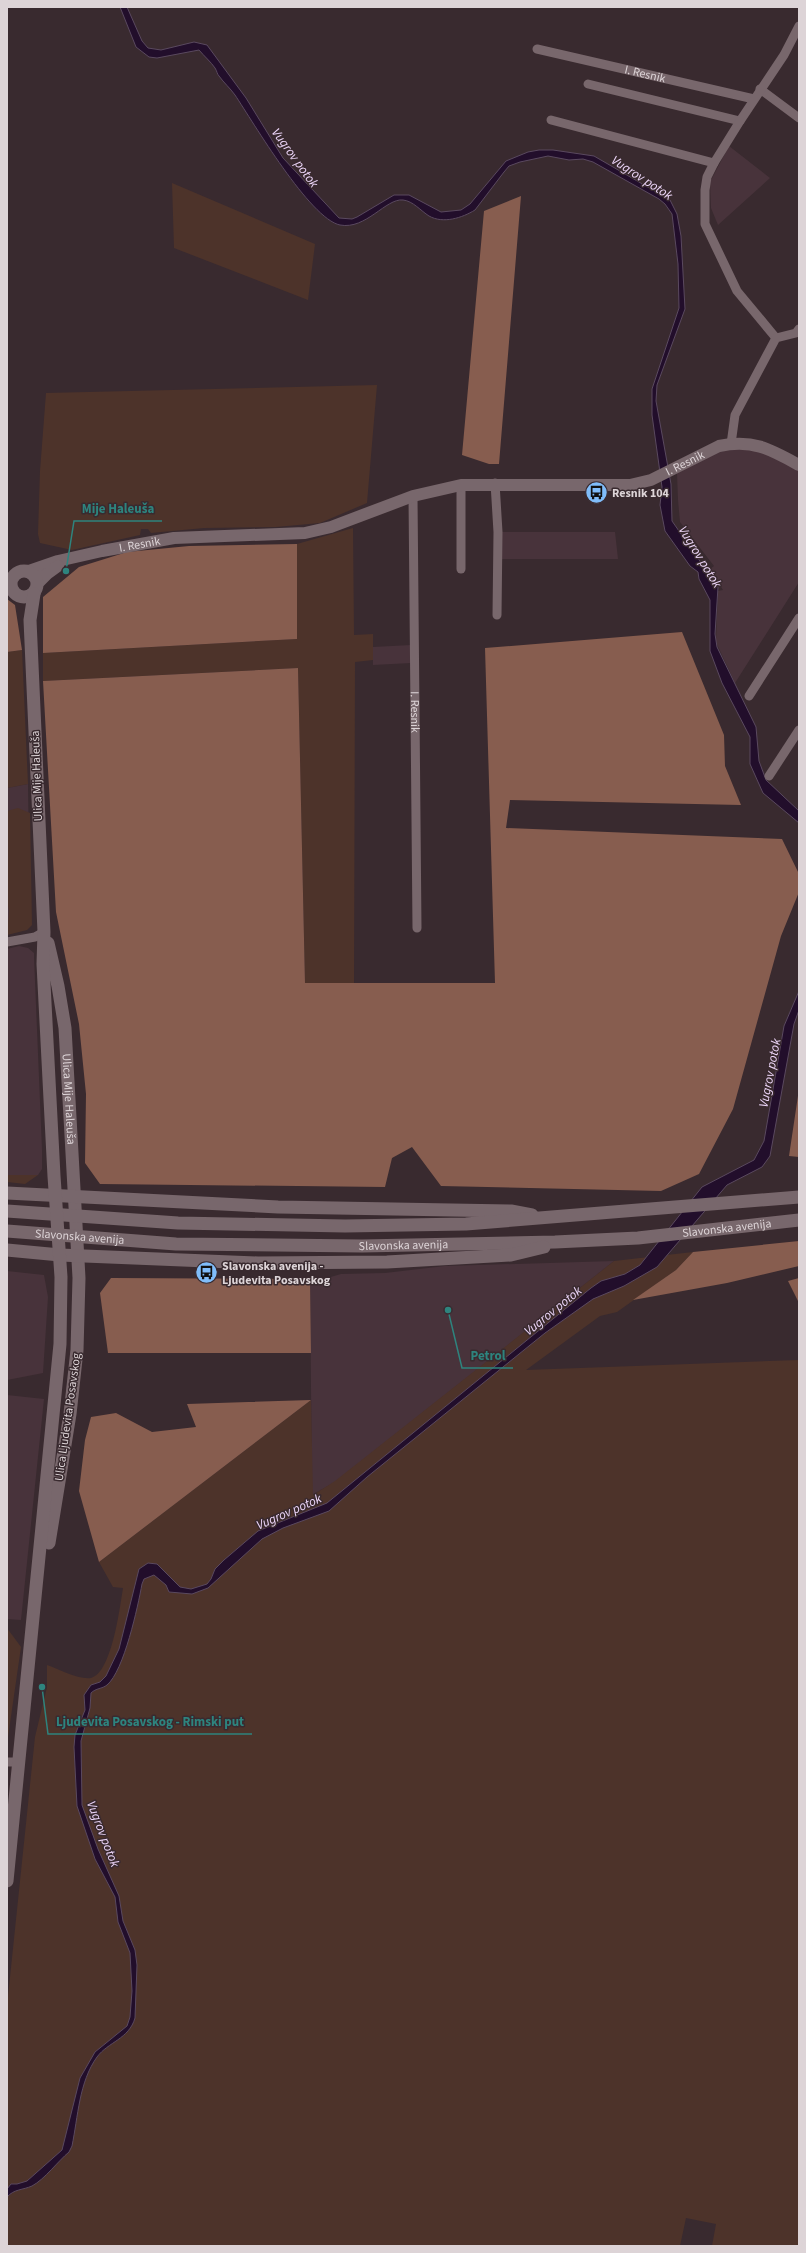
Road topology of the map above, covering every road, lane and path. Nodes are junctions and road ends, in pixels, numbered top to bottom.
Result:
1 (799, 26) edge
2 (537, 49) dead end
3 (588, 84) dead end
4 (760, 89) junction
5 (754, 99) junction
6 (799, 118) edge
7 (551, 120) dead end
8 (740, 121) junction
9 (714, 163) junction
10 (799, 329) edge
11 (776, 338) junction
12 (731, 444) junction
13 (799, 465) edge
14 (495, 483) junction
15 (461, 485) junction
16 (413, 496) junction
17 (77, 556) junction
18 (461, 569) dead end
19 (17, 573) edge
20 (36, 589) junction
21 (12, 592) edge
22 (497, 615) dead end
23 (799, 618) edge
24 (30, 620) junction
25 (749, 696) dead end
26 (799, 730) edge
27 (769, 776) dead end
28 (417, 928) dead end
29 (44, 932) junction
30 (7, 942) edge
31 (7, 1193) edge
32 (56, 1197) junction
33 (74, 1198) junction
34 (799, 1198) edge
35 (7, 1211) edge
36 (547, 1219) junction
37 (799, 1220) edge
38 (7, 1231) edge
39 (554, 1242) junction
40 (7, 1250) edge
41 (60, 1255) junction
42 (79, 1255) junction
43 (38, 1576) junction
44 (13, 1762) edge
45 (7, 1881) edge

1 - 4 street
2 - 5 street, I. Resnik
3 - 8 street, I. Resnik
4 - 5 street
4 - 6 street
5 - 8 street
7 - 9 street
8 - 9 street
9 - 11 street
10 - 11 street
11 - 12 street
12 - 13 street, I. Resnik
12 - 14 street, I. Resnik
14 - 15 street, I. Resnik
14 - 22 street
15 - 16 street, I. Resnik
15 - 18 street
16 - 17 street, I. Resnik
16 - 28 street, I. Resnik
17 - 19 street, I. Resnik
17 - 20 street, I. Resnik
19 - 20 main road
19 - 21 main road
20 - 21 main road
20 - 24 main road, Ulica Mije Haleuša
21 - 24 main road, Ulica Mije Haleuša
23 - 25 street
24 - 29 main road, Ulica Mije Haleuša
26 - 27 street
29 - 30 street
29 - 32 main road, Ulica Mije Haleuša
29 - 33 main road, Ulica Mije Haleuša
31 - 32 main road
32 - 33 main road
32 - 41 main road, Ulica Mije Haleuša
33 - 36 main road
33 - 42 main road, Ulica Mije Haleuša
34 - 36 main road, Slavonska avenija
35 - 36 main road, Slavonska avenija
37 - 39 main road, Slavonska avenija
38 - 39 main road, Slavonska avenija
39 - 42 main road
40 - 41 main road
41 - 42 main road
41 - 43 main road, Ulica Ljudevita Posavskog
42 - 43 main road, Ulica Ljudevita Posavskog
43 - 44 main road, Ulica Ljudevita Posavskog
44 - 45 main road, Ulica Ljudevita Posavskog

